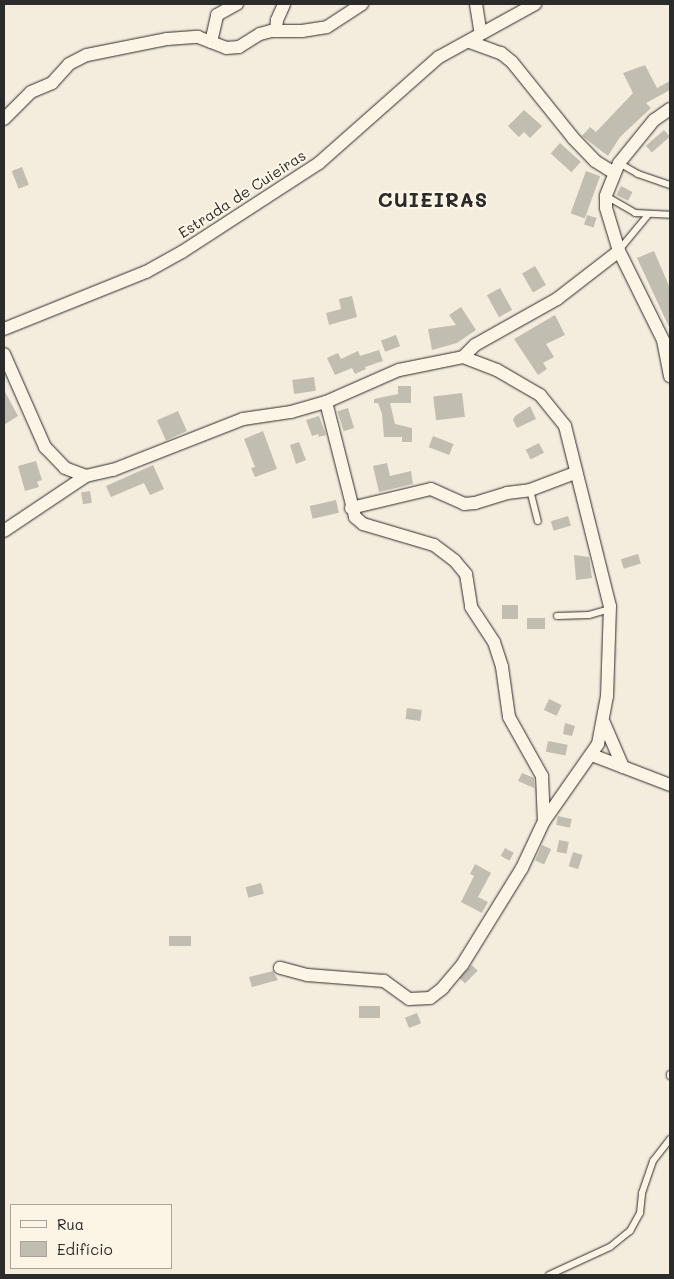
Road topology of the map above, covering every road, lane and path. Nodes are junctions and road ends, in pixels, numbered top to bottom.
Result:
1 (237, 4) edge
2 (284, 4) edge
3 (362, 4) edge
4 (476, 4) edge
5 (535, 4) edge
6 (276, 31) junction
7 (475, 38) junction
8 (211, 42) junction
9 (670, 109) edge
10 (4, 119) edge
11 (617, 168) junction
12 (668, 182) edge
13 (606, 196) junction
14 (648, 215) junction
15 (670, 215) edge
16 (619, 251) junction
17 (4, 329) edge
18 (4, 354) edge
19 (463, 358) junction
20 (670, 376) edge
21 (326, 402) junction
22 (575, 473) junction
23 (86, 476) junction
24 (530, 490) junction
25 (351, 508) junction
26 (538, 521) dead end
27 (4, 531) edge
28 (610, 610) junction
29 (557, 616) dead end
30 (603, 721) junction
31 (592, 755) junction
32 (623, 767) junction
33 (670, 784) edge
34 (544, 821) junction
35 (280, 968) dead end
36 (670, 1139) edge
37 (549, 1275) edge

1 - 8 street
2 - 6 street
3 - 6 street
4 - 7 street
5 - 7 street, Estrada de Cuieiras
6 - 8 street
7 - 11 street
7 - 17 street, Estrada de Cuieiras
8 - 10 street
9 - 11 street
11 - 12 lane
11 - 13 street
13 - 14 lane
13 - 16 street
14 - 15 lane
14 - 16 lane
16 - 19 street
16 - 20 street
18 - 23 street
19 - 21 street
19 - 22 street
21 - 23 street
21 - 25 street
22 - 24 street
22 - 28 street
23 - 27 street
24 - 25 street
24 - 26 lane
25 - 34 street
28 - 29 lane
28 - 30 street
30 - 31 street
30 - 32 street
31 - 32 street
31 - 34 street
32 - 33 street
34 - 35 street
36 - 37 lane

